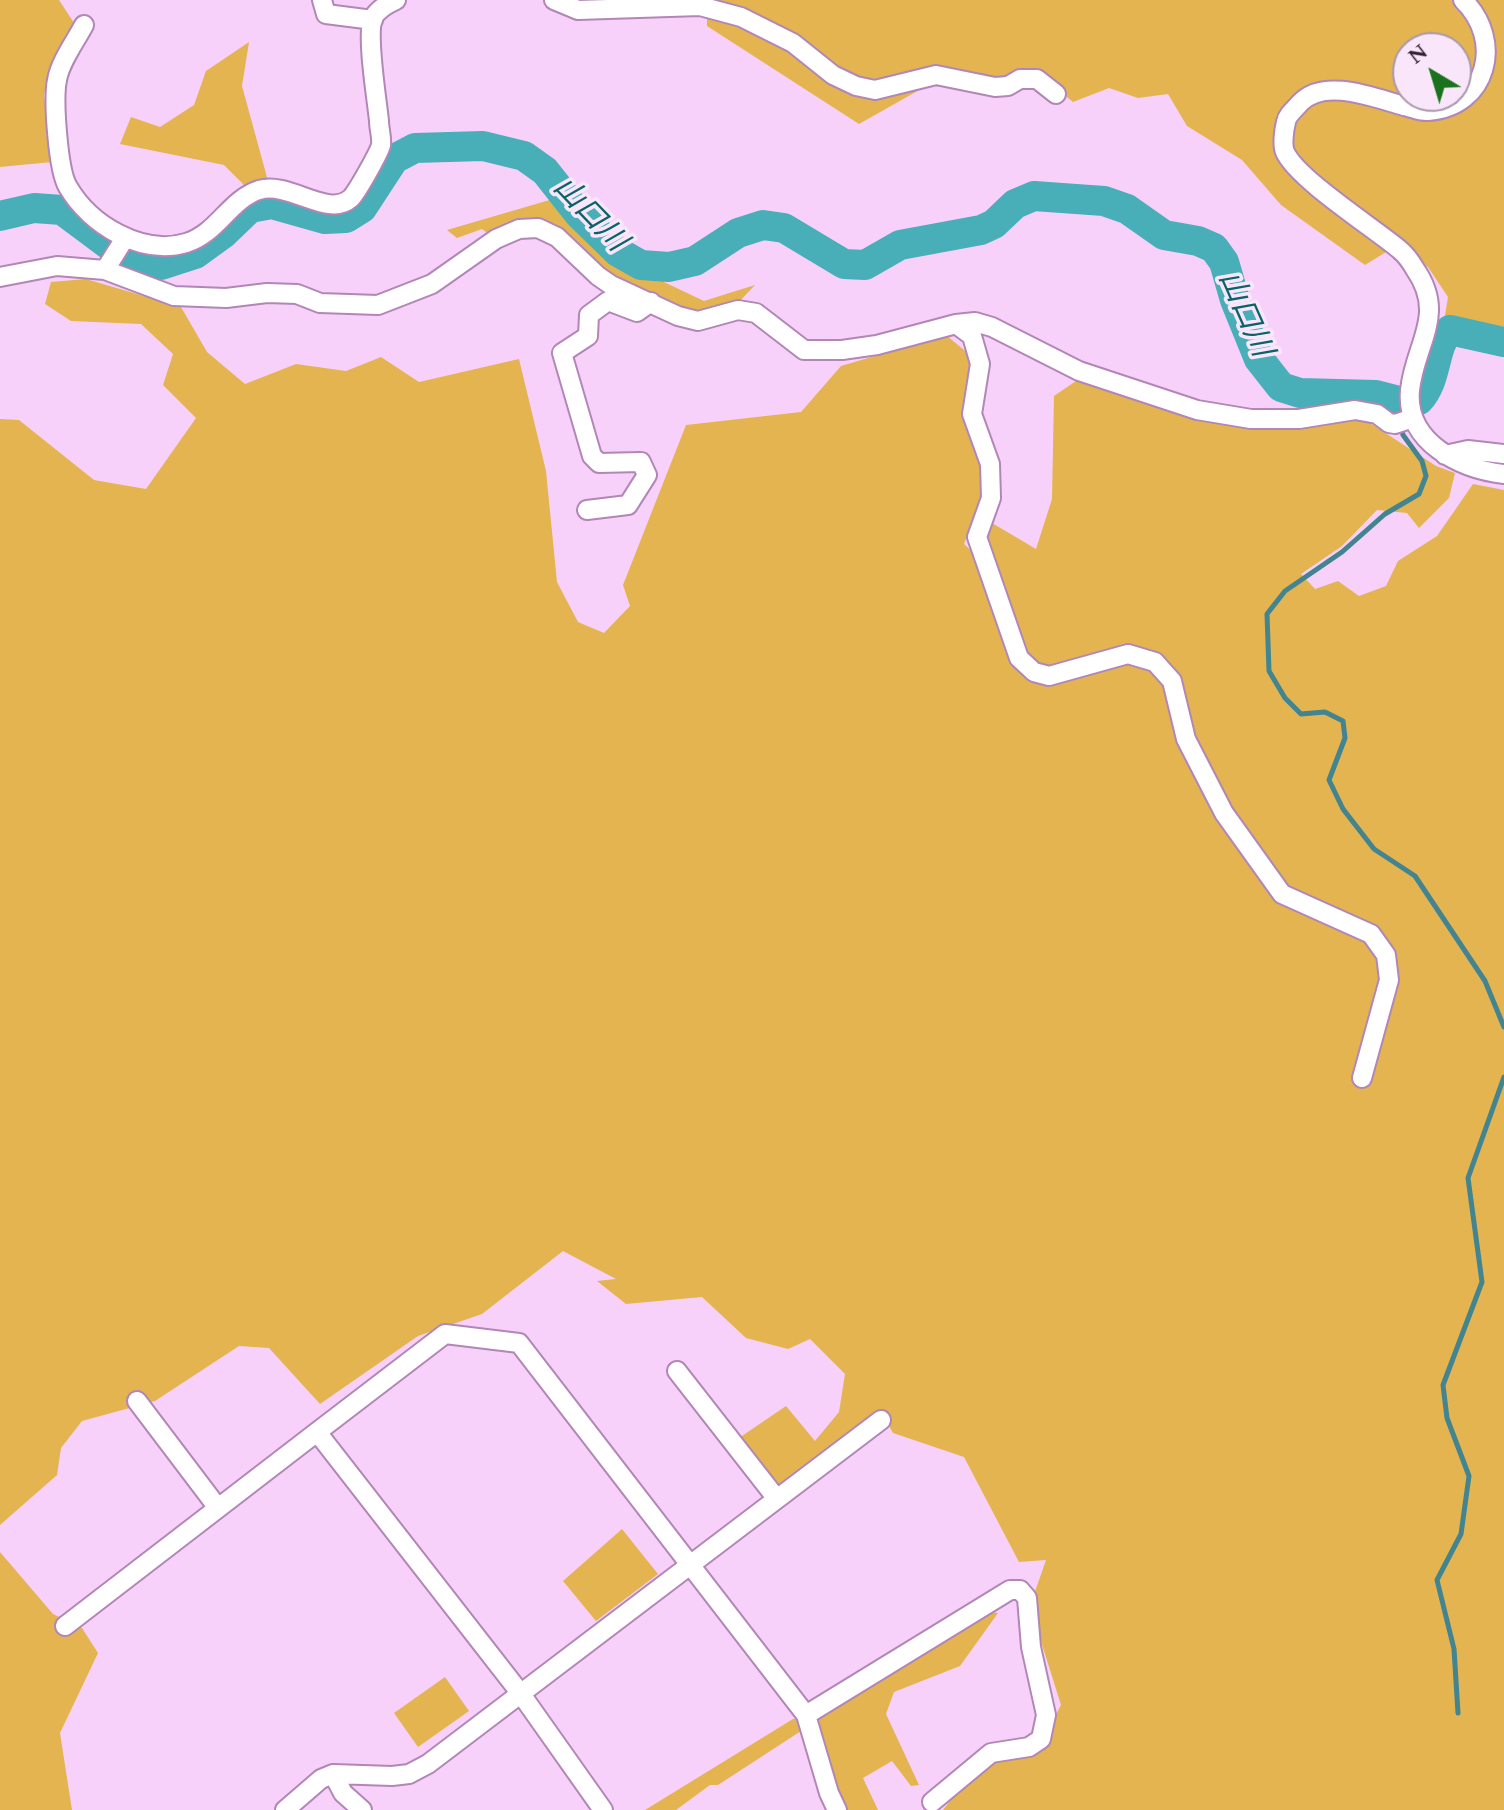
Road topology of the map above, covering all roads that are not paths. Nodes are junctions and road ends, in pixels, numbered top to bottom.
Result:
1 (322, 0) edge
2 (396, 0) edge
3 (554, 0) edge
4 (1463, 0) edge
5 (581, 5) edge
6 (373, 20) junction
7 (84, 25) dead end
8 (1056, 94) dead end
9 (125, 238) junction
10 (105, 270) junction
11 (0, 277) edge
12 (651, 302) junction
13 (956, 324) junction
14 (1405, 421) junction
15 (1504, 454) edge
16 (1445, 455) junction
17 (1504, 474) edge
18 (587, 510) dead end
19 (1362, 1078) dead end
20 (677, 1371) dead end
21 (137, 1401) dead end
22 (881, 1420) dead end
23 (317, 1432) junction
24 (777, 1499) junction
25 (218, 1508) junction
26 (689, 1563) junction
27 (65, 1626) dead end
28 (521, 1694) junction
29 (806, 1715) junction
30 (333, 1774) junction
31 (932, 1802) dead end
32 (285, 1810) edge
33 (362, 1810) edge
34 (603, 1810) edge
35 (837, 1810) edge

1 - 6 street
2 - 6 street
3 - 5 street
4 - 14 street
5 - 8 street
6 - 9 street
7 - 9 street
9 - 10 street
10 - 11 street
10 - 12 street
12 - 13 street
12 - 18 street
13 - 14 street
13 - 19 street
14 - 16 street
15 - 16 street
16 - 17 street
20 - 24 street
21 - 25 street
22 - 24 street
23 - 25 street
23 - 26 street
23 - 28 street
24 - 26 street
25 - 27 street
26 - 28 street
26 - 29 street
28 - 30 street
28 - 34 street
29 - 31 street
29 - 35 street
30 - 32 street
30 - 33 street

